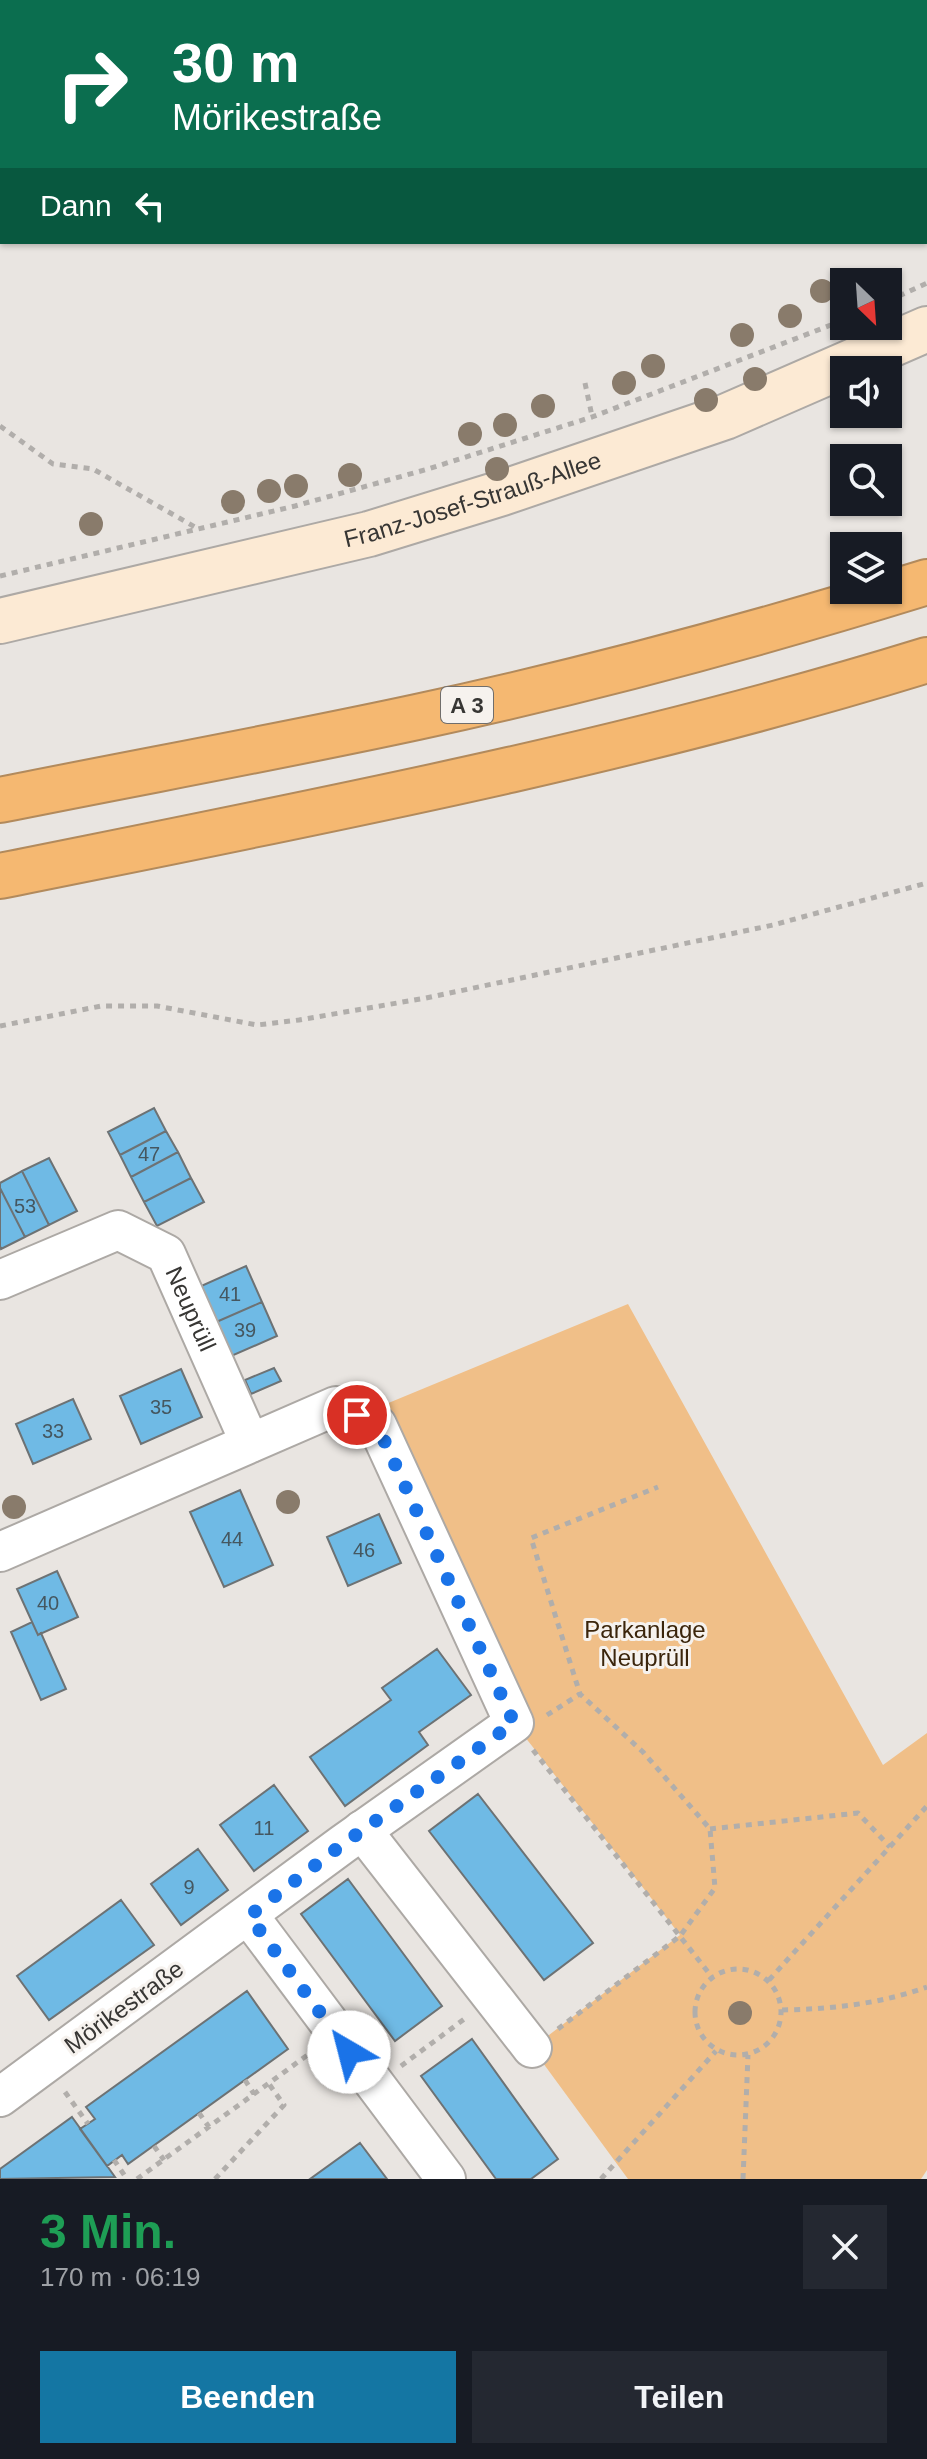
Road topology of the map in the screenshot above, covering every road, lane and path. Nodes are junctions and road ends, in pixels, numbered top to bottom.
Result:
1 (927, 283) edge
2 (902, 295) edge
3 (830, 325) edge
4 (927, 329) edge
5 (0, 426) edge
6 (196, 528) junction
7 (0, 576) edge
8 (927, 582) edge
9 (0, 621) edge
10 (927, 660) edge
11 (0, 800) edge
12 (0, 876) edge
13 (927, 883) edge
14 (0, 1026) edge
15 (0, 1280) edge
16 (250, 1443) junction
17 (658, 1487) dead end
18 (0, 1552) edge
19 (514, 1723) junction
20 (927, 1806) edge
21 (710, 1829) junction
22 (362, 1830) junction
23 (890, 1847) junction
24 (249, 1916) junction
25 (680, 1936) junction
26 (712, 1977) junction
27 (769, 1980) junction
28 (927, 1987) edge
29 (493, 1998) junction
30 (782, 2010) junction
31 (336, 2035) junction
32 (532, 2048) joint
33 (716, 2051) junction
34 (748, 2055) junction
35 (245, 2080) dead end
36 (269, 2084) junction
37 (375, 2086) junction
38 (254, 2094) junction
39 (0, 2097) edge
40 (199, 2113) dead end
41 (209, 2127) junction
42 (154, 2146) dead end
43 (114, 2160) dead end
44 (164, 2160) junction
45 (127, 2179) edge
46 (137, 2179) edge
47 (215, 2179) edge
48 (446, 2179) edge
49 (601, 2179) edge
50 (743, 2179) edge

1 - 2 path
3 - 6 path
4 - 9 street, Franz-Josef-Strauß-Allee
5 - 6 path
6 - 7 path
8 - 11 highway, A 3
10 - 12 highway
13 - 14 path
15 - 16 street, Neuprüll
16 - 18 street
16 - 19 street
17 - 21 path
19 - 22 street, Mörikestraße
19 - 25 path
20 - 23 path
21 - 23 path
21 - 25 path
22 - 24 street, Mörikestraße
22 - 29 street
23 - 27 path
24 - 31 street
24 - 39 street, Mörikestraße
25 - 26 path
25 - 32 path
26 - 27 path
26 - 33 path
27 - 30 path
28 - 30 path
29 - 32 street
29 - 37 path
30 - 34 path
31 - 36 path
31 - 37 street
33 - 34 path
33 - 49 path
34 - 50 path
35 - 38 path
36 - 38 path
36 - 47 path
37 - 48 street
38 - 41 path
40 - 41 path
41 - 44 path
42 - 44 path
43 - 45 path
44 - 46 path

